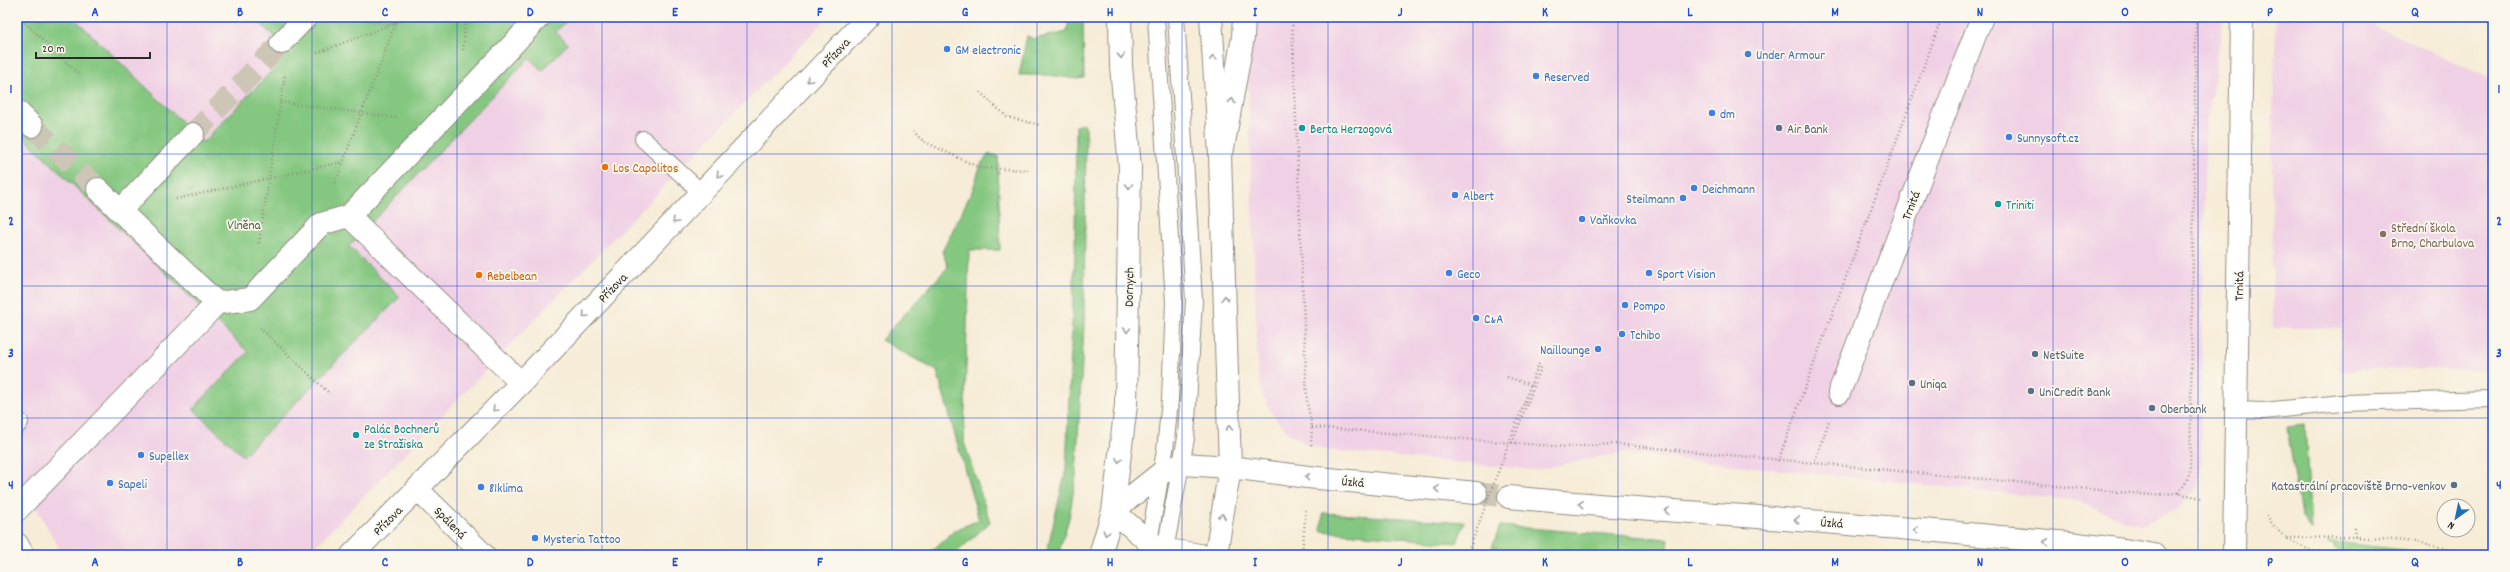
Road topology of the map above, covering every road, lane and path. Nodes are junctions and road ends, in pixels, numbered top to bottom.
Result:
1 (19, 17) edge
2 (306, 17) edge
3 (398, 17) edge
4 (411, 17) edge
5 (539, 17) edge
6 (868, 17) edge
7 (1120, 17) edge
8 (1156, 17) edge
9 (1176, 17) edge
10 (1210, 17) edge
11 (1244, 17) edge
12 (1292, 17) edge
13 (1942, 17) edge
14 (1982, 17) edge
15 (2196, 17) edge
16 (2242, 17) edge
17 (396, 24) junction
18 (283, 40) joint
19 (316, 53) dead end
20 (80, 75) dead end
21 (980, 92) dead end
22 (280, 102) junction
23 (361, 114) junction
24 (440, 123) junction
25 (1040, 125) dead end
26 (913, 131) dead end
27 (193, 134) tunnel mouth
28 (643, 139) dead end
29 (342, 162) junction
30 (1220, 167) junction
31 (1030, 170) dead end
32 (269, 178) junction
33 (98, 189) tunnel mouth
34 (702, 193) junction
35 (349, 216) junction
36 (128, 218) junction
37 (321, 224) junction
38 (258, 246) dead end
39 (224, 302) junction
40 (1507, 377) dead end
41 (521, 383) junction
42 (1531, 385) junction
43 (1839, 393) joint
44 (330, 394) dead end
45 (2493, 399) edge
46 (2236, 410) junction
47 (1312, 427) junction
48 (1512, 443) junction
49 (1778, 461) junction
50 (1183, 464) junction
51 (1814, 464) junction
52 (1230, 467) junction
53 (1161, 473) junction
54 (1308, 477) junction
55 (417, 489) junction
56 (1476, 493) tunnel mouth
57 (2177, 493) junction
58 (1509, 497) tunnel mouth
59 (2202, 498) dead end
60 (17, 510) edge
61 (1113, 511) junction
62 (2354, 528) dead end
63 (2355, 537) junction
64 (2286, 538) dead end
65 (17, 544) edge
66 (1156, 550) edge
67 (23, 555) edge
68 (352, 555) edge
69 (484, 555) edge
70 (1100, 555) edge
71 (1200, 555) edge
72 (1216, 555) edge
73 (1302, 555) edge
74 (1467, 555) edge
75 (2154, 555) edge
76 (2234, 555) edge
77 (2472, 555) edge

1 - 20 path
2 - 18 street
3 - 17 path
4 - 17 path
5 - 24 street
6 -> 34 street, Přízova
7 -> 61 street, Dornych
8 - 53 lane
9 - 50 lane
30 -> 10 street
30 -> 11 street
12 - 47 path
13 - 49 path
14 - 43 street, Trnitá
15 - 57 path
16 - 46 street, Trnitá
17 - 19 path
17 - 23 path
18 - 22 path
21 - 25 path
22 - 23 path
22 - 32 path
23 - 24 path
23 - 29 path
24 - 35 street
26 - 31 path
27 - 36 street
28 - 34 lane
29 - 32 path
29 - 37 path
52 -> 30 street
32 - 36 path
32 - 38 path
33 - 36 street
34 -> 41 street, Přízova
35 - 37 street
35 - 41 street
36 - 39 street
37 - 39 street
39 - 44 path
39 - 60 street
40 - 42 path
41 -> 55 street, Přízova
42 - 48 path, bridge
42 - 74 path, bridge
43 - 51 path
45 - 46 lane
46 - 76 street, Trnitá
47 - 48 path
47 - 54 path
48 - 49 path
49 - 51 path
50 - 52 street, Úzká
50 - 53 street
50 - 66 lane
51 - 57 path
54 -> 52 street, Úzká
72 -> 52 street
53 - 61 street
53 - 66 lane
56 -> 54 street, Úzká
54 - 73 path
55 - 68 street, Přízova
55 - 69 street, Spálená
57 - 59 path
75 -> 58 street, Úzká
61 - 66 street
61 -> 70 street, Dornych
62 - 63 path
63 - 64 path
63 - 77 path
65 - 67 street
66 - 71 street

